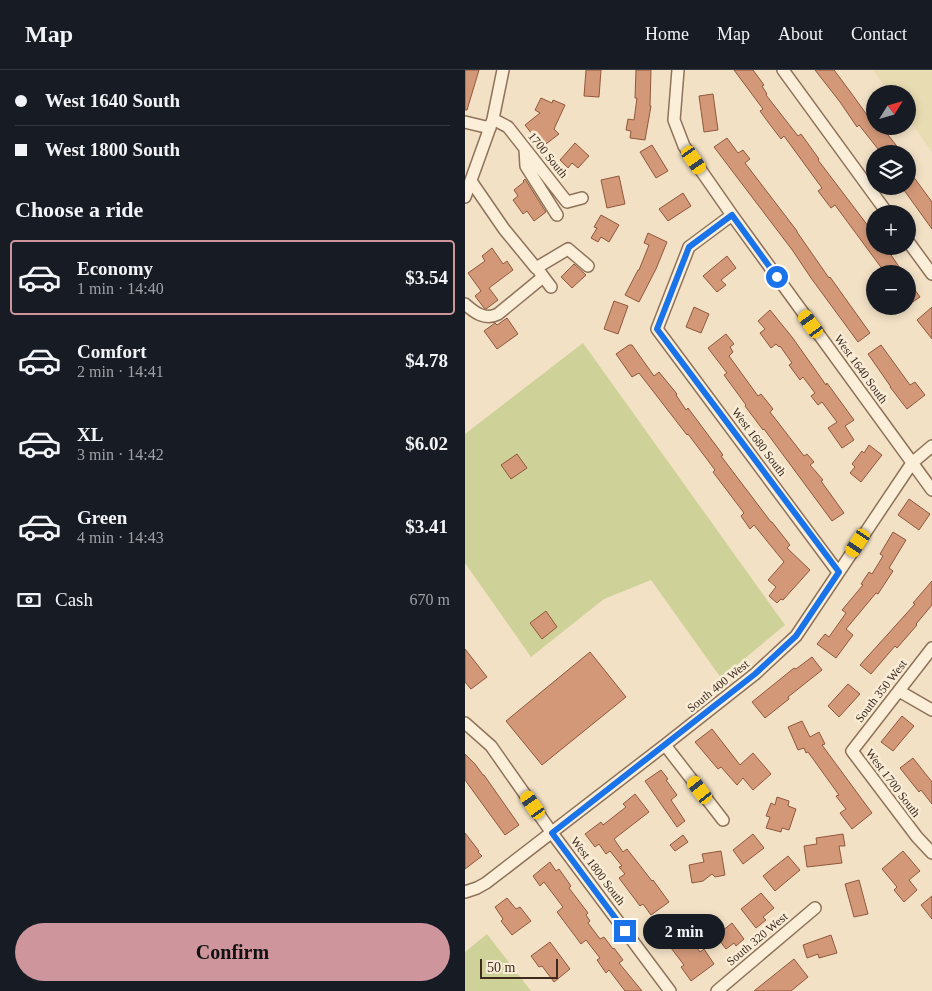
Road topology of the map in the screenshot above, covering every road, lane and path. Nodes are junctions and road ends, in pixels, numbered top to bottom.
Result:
1 (503, 70) edge
2 (678, 70) edge
3 (783, 70) edge
4 (465, 122) edge
5 (492, 124) junction
6 (525, 149) junction
7 (471, 182) junction
8 (465, 197) edge
9 (581, 198) dead end
10 (881, 205) edge
11 (557, 215) dead end
12 (732, 215) junction
13 (916, 252) edge
14 (588, 266) dead end
15 (540, 272) junction
16 (932, 274) edge
17 (551, 287) dead end
18 (465, 304) edge
19 (932, 446) edge
20 (912, 463) junction
21 (932, 490) edge
22 (839, 572) junction
23 (932, 648) edge
24 (899, 691) junction
25 (932, 710) edge
26 (465, 723) edge
27 (665, 745) junction
28 (853, 751) joint
29 (723, 820) dead end
30 (552, 833) junction
31 (932, 853) edge
32 (465, 892) edge
33 (815, 908) dead end
34 (670, 991) edge
35 (717, 991) edge

1 - 5 street
2 - 12 street, West 1640 South
3 - 10 street
4 - 5 street
5 - 6 street, 1700 South
5 - 7 street
6 - 9 street, 1700 South
6 - 11 street
7 - 8 street
7 - 15 street
12 - 20 street, West 1640 South
12 - 22 street, West 1680 South
13 - 16 street
14 - 15 street
15 - 17 street
15 - 18 street
19 - 20 street, South 400 West
20 - 21 street, West 1640 South
20 - 22 street, South 400 West
22 - 27 street, South 400 West
23 - 24 street, South 350 West
24 - 25 street
24 - 28 street, South 350 West
26 - 30 street, West 1800 South
27 - 29 street
27 - 30 street, South 400 West
28 - 31 street, West 1700 South
30 - 32 street, South 400 West
30 - 34 street, West 1800 South
33 - 35 street, South 320 West

